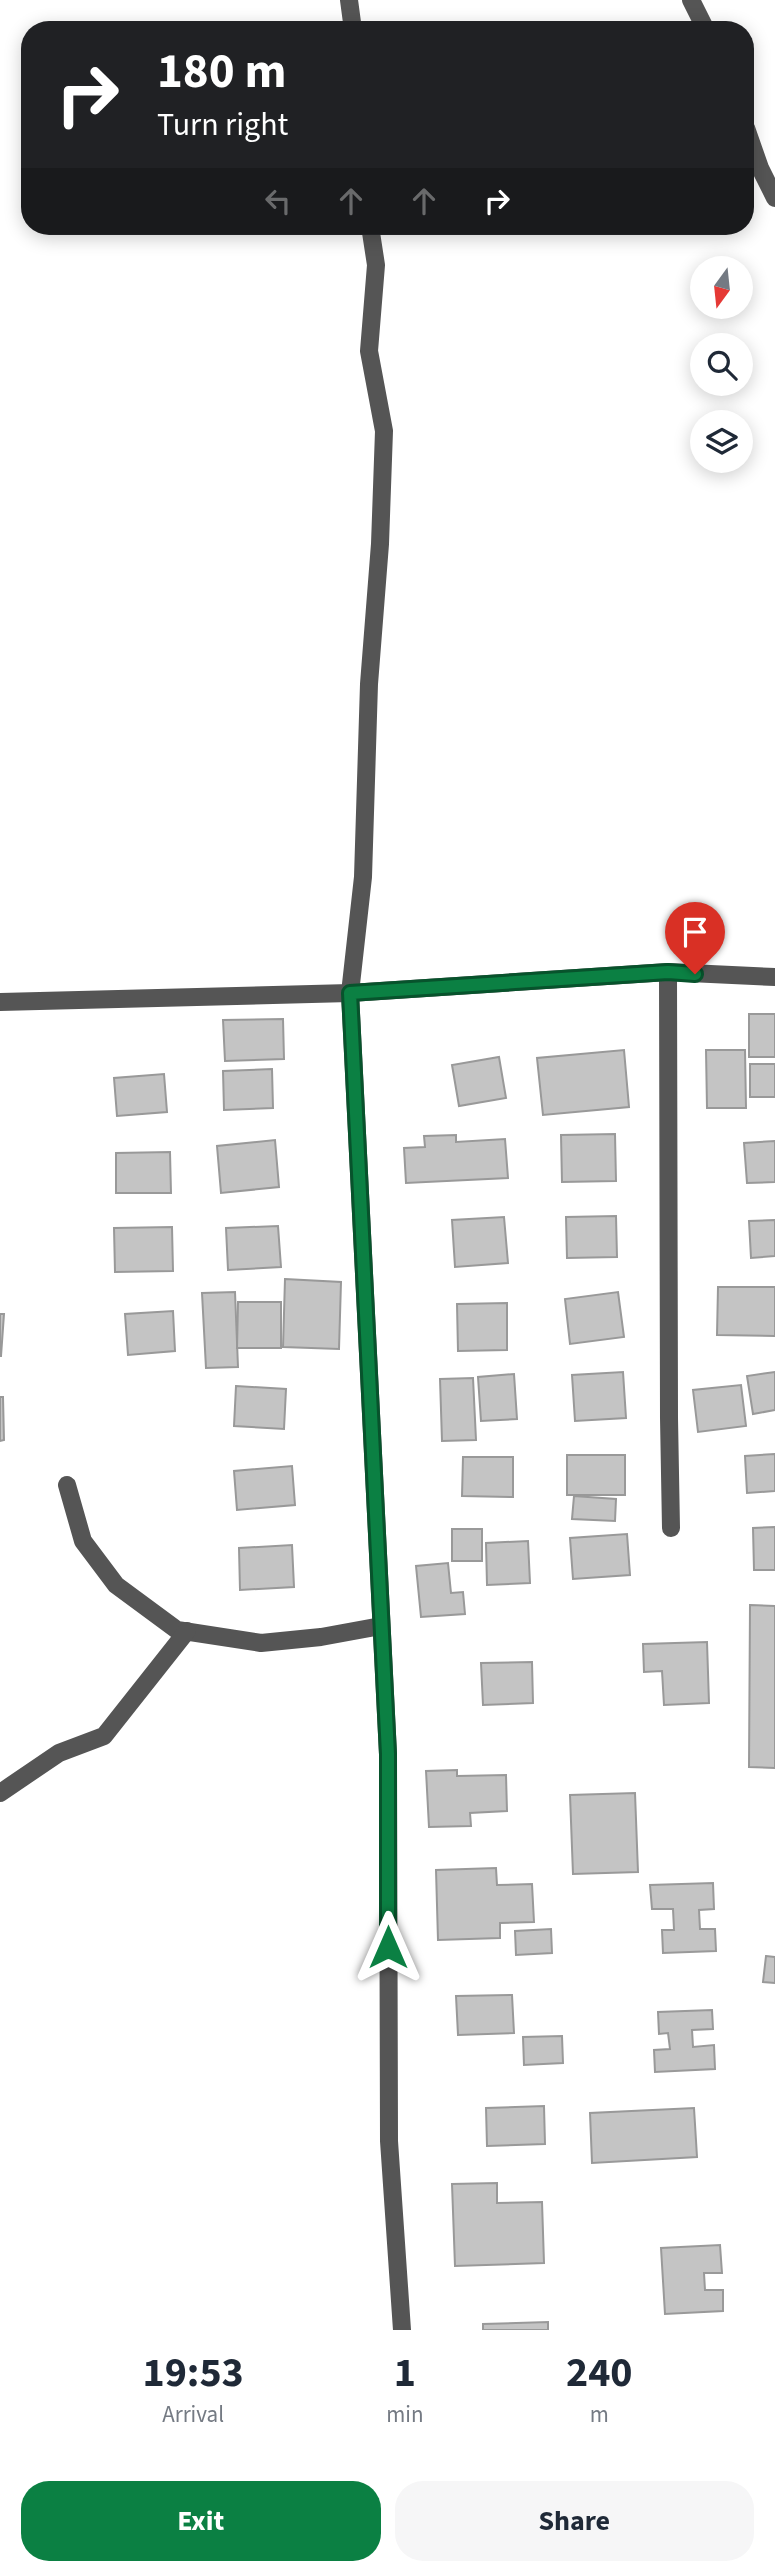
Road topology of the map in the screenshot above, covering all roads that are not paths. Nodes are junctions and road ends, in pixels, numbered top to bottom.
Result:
1 (349, 0) edge
2 (691, 0) edge
3 (352, 21) edge
4 (702, 21) edge
5 (754, 151) edge
6 (775, 198) edge
7 (371, 235) edge
8 (668, 972) junction
9 (775, 977) edge
10 (350, 993) junction
11 (0, 1002) edge
12 (67, 1485) dead end
13 (671, 1528) dead end
14 (382, 1626) junction
15 (187, 1631) junction
16 (0, 1793) edge
17 (402, 2330) edge

1 - 3 street
2 - 4 street
5 - 6 street
7 - 10 street
8 - 9 street
8 - 10 street
8 - 13 street
10 - 11 street
10 - 14 street
12 - 15 street
14 - 15 street
14 - 17 street
15 - 16 street

